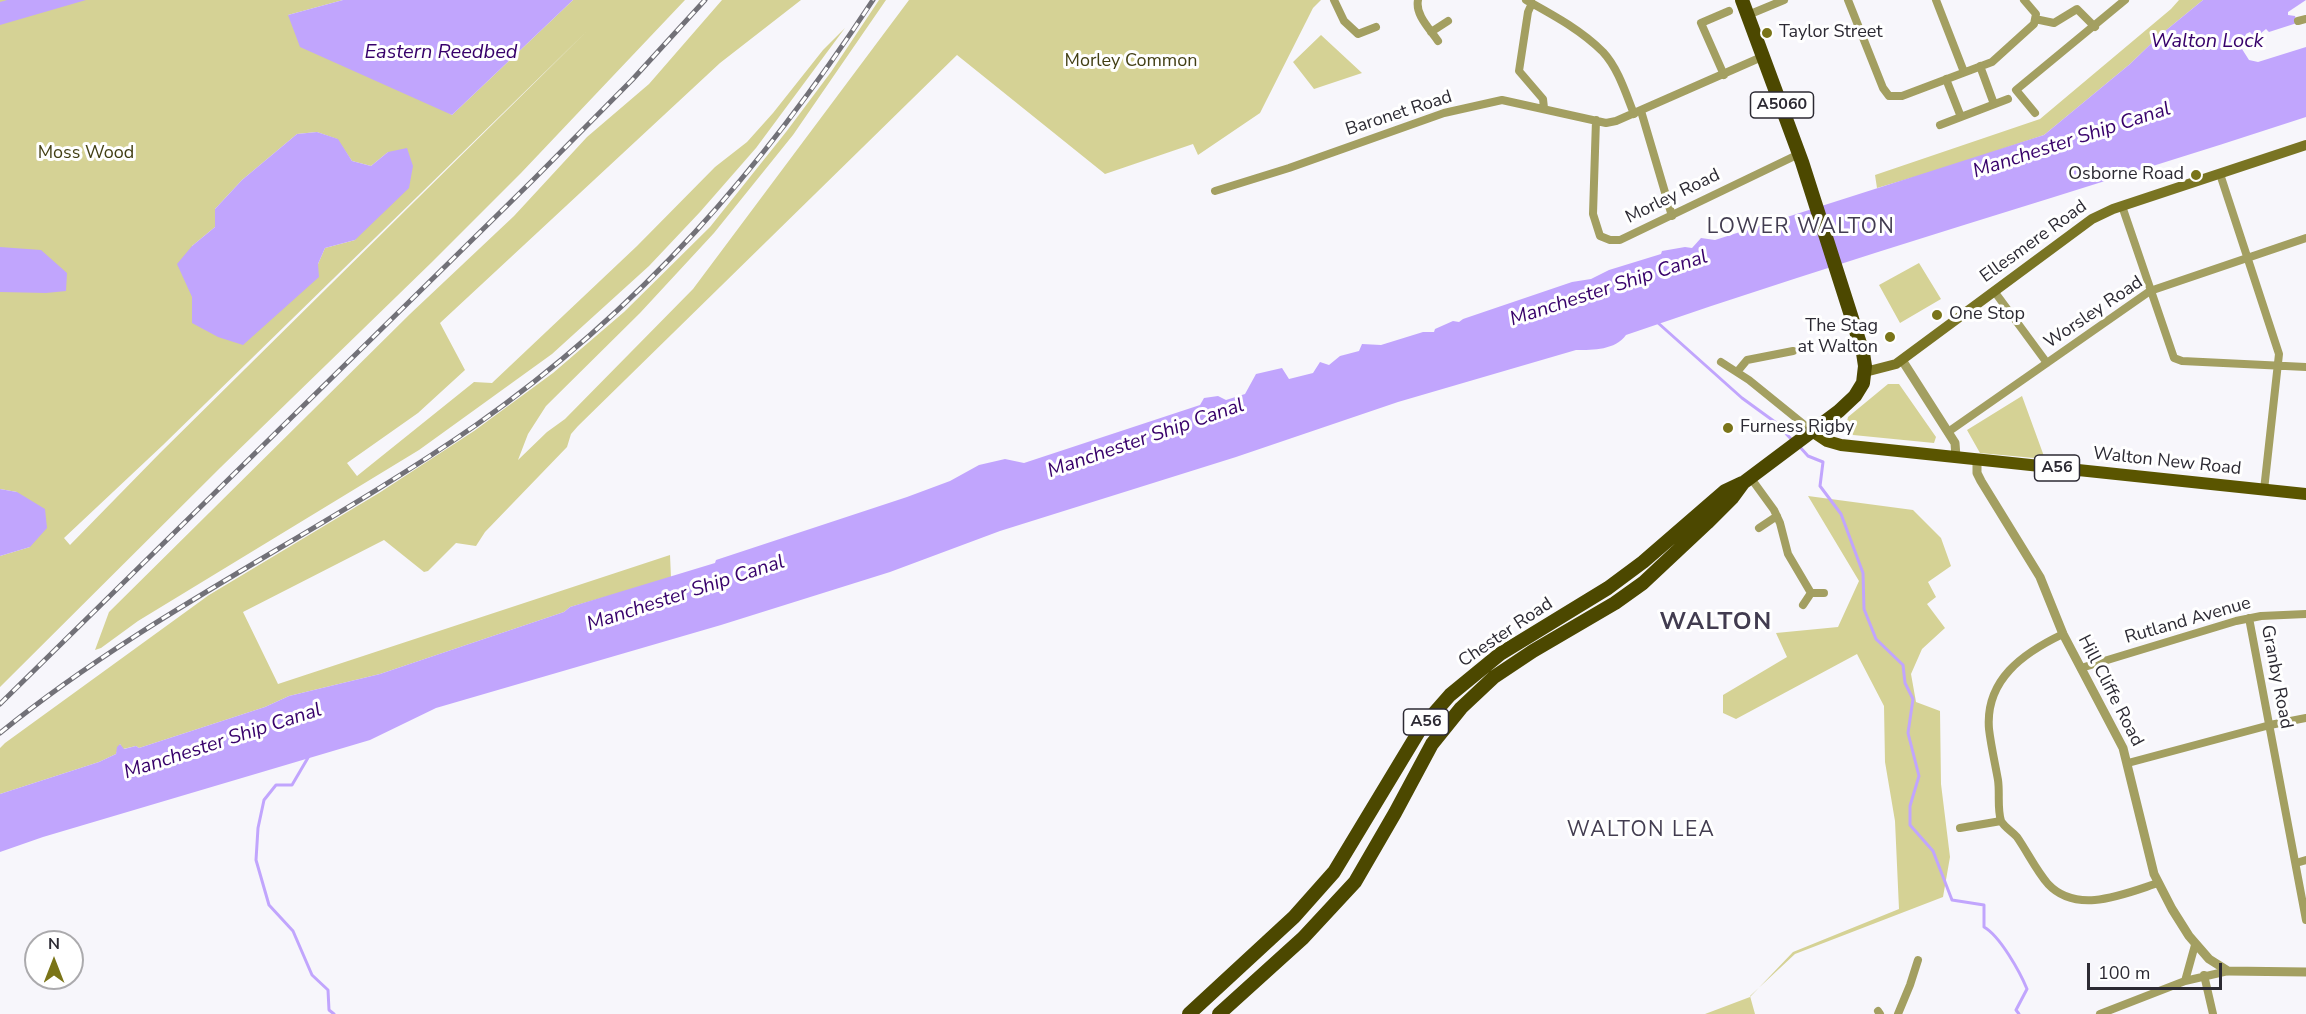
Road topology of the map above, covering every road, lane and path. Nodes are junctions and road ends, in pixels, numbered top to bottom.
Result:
1 (1334, 0) edge
2 (1418, 0) edge
3 (1742, 0) edge
4 (1784, 0) edge
5 (1848, 0) edge
6 (1936, 0) edge
7 (2024, 0) edge
8 (2125, 0) edge
9 (1529, 2) edge
10 (1729, 11) dead end
11 (1748, 15) junction
12 (2035, 19) junction
13 (1448, 21) dead end
14 (1376, 27) dead end
15 (2095, 27) junction
16 (1431, 32) junction
17 (1438, 41) dead end
18 (1764, 56) junction
19 (1980, 66) junction
20 (1964, 72) junction
21 (1724, 75) junction
22 (1946, 79) junction
23 (2008, 99) dead end
24 (1994, 104) junction
25 (1544, 108) junction
26 (1638, 113) junction
27 (2035, 113) dead end
28 (1961, 117) junction
29 (1596, 120) junction
30 (1940, 125) dead end
31 (2306, 145) edge
32 (1801, 160) junction
33 (2220, 174) junction
34 (1215, 191) dead end
35 (2122, 206) junction
36 (1672, 216) junction
37 (2306, 238) edge
38 (2248, 258) junction
39 (1994, 291) junction
40 (2150, 291) junction
41 (1793, 351) dead end
42 (1902, 360) junction
43 (1721, 362) dead end
44 (2047, 363) junction
45 (2278, 366) junction
46 (2306, 367) edge
47 (1737, 372) junction
48 (1865, 372) junction
49 (1948, 432) junction
50 (1809, 434) junction
51 (1956, 457) junction
52 (1977, 460) junction
53 (1746, 480) junction
54 (2264, 490) junction
55 (2306, 495) edge
56 (1777, 516) junction
57 (1759, 528) dead end
58 (1811, 593) junction
59 (1824, 593) dead end
60 (1803, 605) dead end
61 (2306, 615) edge
62 (2249, 618) junction
63 (2063, 634) junction
64 (2081, 668) junction
65 (2306, 718) edge
66 (2270, 724) junction
67 (2128, 764) junction
68 (2001, 821) junction
69 (1960, 828) dead end
70 (2306, 860) edge
71 (2296, 863) junction
72 (2158, 883) junction
73 (2306, 920) edge
74 (2195, 945) junction
75 (1918, 960) dead end
76 (2228, 970) junction
77 (2306, 972) edge
78 (2204, 975) junction
79 (2185, 981) junction
80 (1189, 1014) edge
81 (1219, 1014) edge
82 (1898, 1014) edge
83 (2100, 1014) edge
84 (2214, 1014) edge

1 - 14 street
2 - 16 street
3 - 11 highway, A5060
4 - 11 street
5 - 22 street
6 - 20 street
7 - 12 street
8 - 15 street
9 - 25 street
9 - 26 street
10 - 21 street
11 - 18 highway, A5060
12 - 15 street
12 - 19 street
13 - 16 street
15 - 27 street
16 - 17 street
18 - 21 street
18 - 32 highway, A5060
19 - 20 street
19 - 24 street
20 - 22 street
21 - 26 street
22 - 28 street
23 - 24 street
24 - 28 street
25 - 29 street, Baronet Road
25 - 34 street, Baronet Road
26 - 29 street
26 - 36 street
28 - 30 street
29 - 36 street, Morley Road
31 - 33 main road, Ellesmere Road
32 - 36 street, Morley Road
32 - 48 highway, A5060
33 - 35 main road, Ellesmere Road
33 - 38 street
35 - 39 main road, Ellesmere Road
35 - 40 street
37 - 38 street, Worsley Road
38 - 40 street, Worsley Road
38 - 45 street
39 - 42 main road, Ellesmere Road
39 - 44 street
40 - 44 street, Worsley Road
40 - 45 street
41 - 47 street
42 - 48 main road, Ellesmere Road
42 - 49 street
43 - 47 street
44 - 49 street, Worsley Road
45 - 46 street
45 - 54 street
47 - 50 street
48 - 50 highway, Chester Road
49 - 51 street
50 - 51 main road, Walton New Road / A56
50 - 53 highway, Chester Road / A56
51 - 52 main road, Walton New Road / A56
52 - 54 main road, Walton New Road / A56
52 - 63 street, Hill Cliffe Road
53 - 56 street
53 - 80 highway, Chester Road / A56
53 - 81 highway, Chester Road / A56
54 - 55 main road, Walton New Road / A56
56 - 57 street
56 - 58 street
58 - 59 street
58 - 60 street
61 - 62 street, Rutland Avenue
62 - 64 street, Rutland Avenue
62 - 66 street, Granby Road
63 - 64 street, Hill Cliffe Road
63 - 68 street
64 - 67 street, Hill Cliffe Road
65 - 66 street
66 - 67 street
66 - 71 street, Granby Road
67 - 72 street, Hill Cliffe Road
68 - 69 street
68 - 72 street
70 - 71 street
71 - 73 street, Granby Road
72 - 74 street, Hill Cliffe Road
74 - 76 street, Hill Cliffe Road
74 - 79 street
75 - 82 street
76 - 77 street
76 - 78 street
78 - 79 street
78 - 84 street
79 - 83 street

